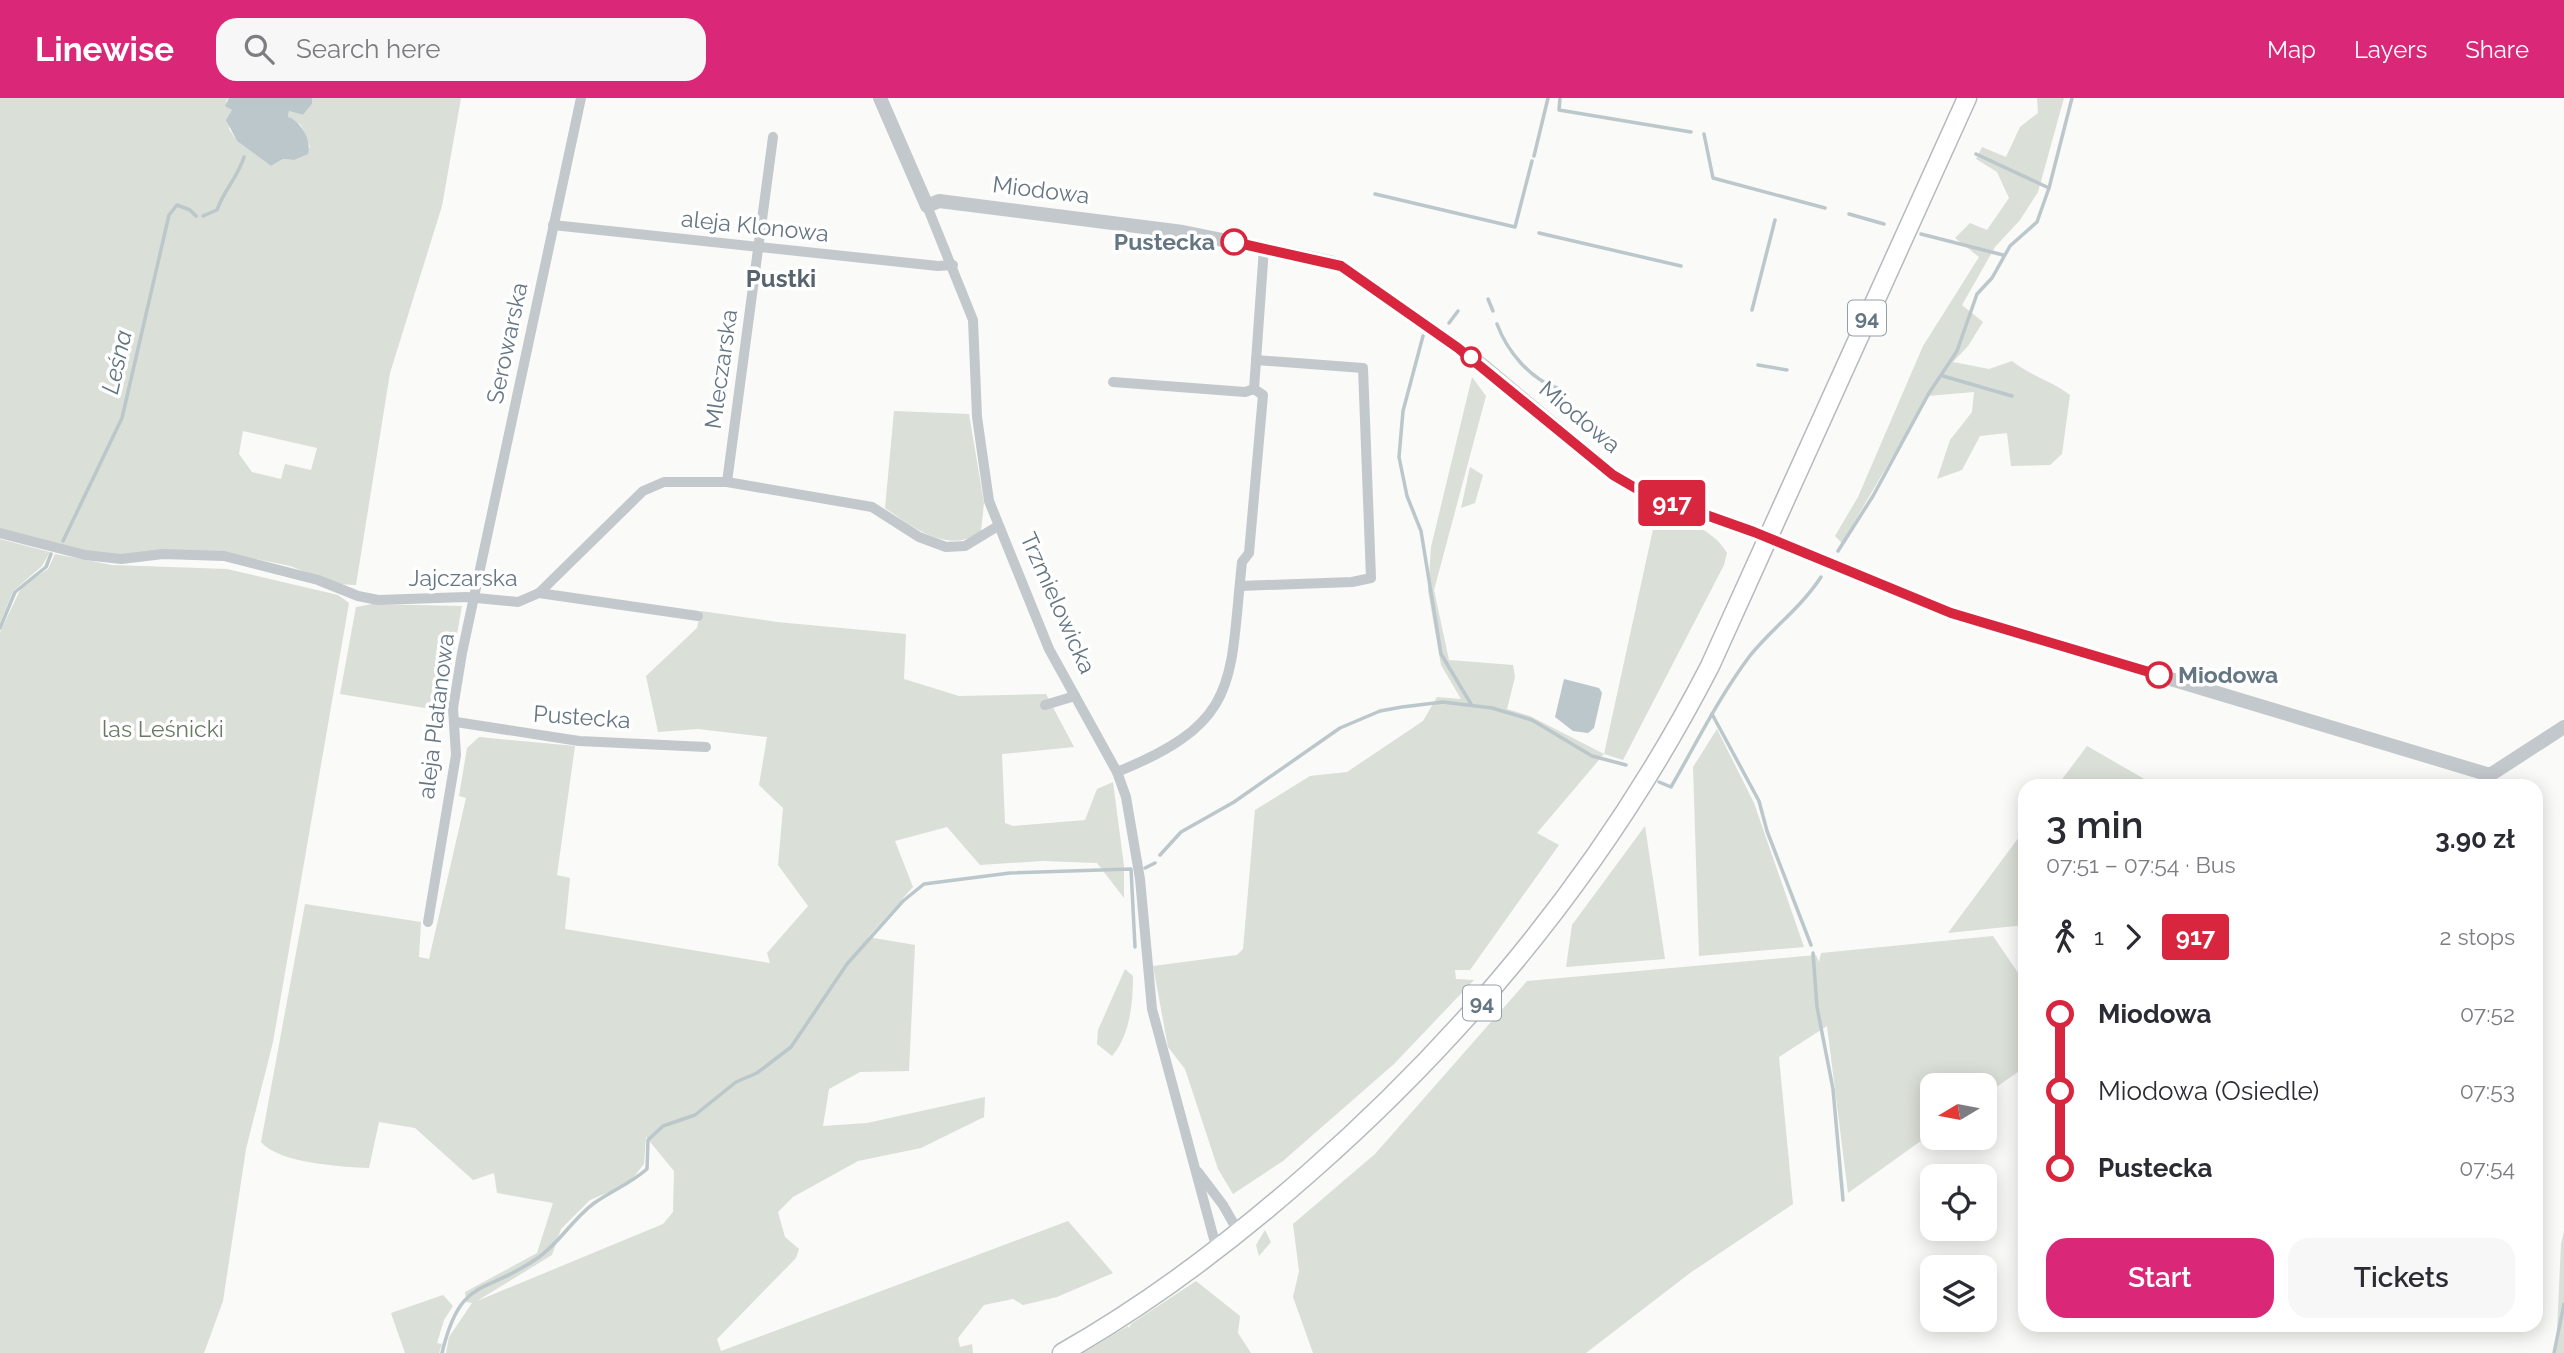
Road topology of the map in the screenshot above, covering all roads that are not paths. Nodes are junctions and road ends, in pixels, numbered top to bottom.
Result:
1 (581, 98) edge
2 (880, 98) edge
3 (1967, 98) edge
4 (773, 137) dead end
5 (927, 206) junction
6 (553, 225) junction
7 (760, 247) junction
8 (1264, 248) junction
9 (953, 265) junction
10 (1256, 360) junction
11 (1113, 382) dead end
12 (1254, 389) junction
13 (727, 482) junction
14 (998, 526) junction
15 (0, 533) edge
16 (1769, 538) junction
17 (1240, 586) junction
18 (539, 593) junction
19 (473, 598) junction
20 (698, 616) dead end
21 (1076, 696) junction
22 (1045, 705) dead end
23 (456, 722) junction
24 (2564, 727) edge
25 (706, 747) dead end
26 (1117, 772) junction
27 (428, 922) dead end
28 (1196, 1170) junction
29 (1239, 1233) junction
30 (1217, 1250) junction
31 (1062, 1353) edge

1 - 6 street, Serowarska
2 - 5 street, Trzmielowicka
3 - 16 main road, 94
4 - 7 street, Mleczarska
5 - 8 street, Miodowa
5 - 9 street, Trzmielowicka
6 - 7 street, aleja Klonowa
6 - 19 street, Serowarska
7 - 9 street, aleja Klonowa
7 - 13 street, Mleczarska
8 - 10 street
8 - 16 street, Miodowa
9 - 14 street, Trzmielowicka
10 - 12 street
10 - 17 street
11 - 12 street
12 - 17 street
13 - 14 street, Jajczarska
13 - 18 street, Jajczarska
14 - 21 street, Trzmielowicka
15 - 19 street, Jajczarska
16 - 24 street, Miodowa
16 - 29 main road, 94
17 - 26 street
18 - 19 street, Jajczarska
18 - 20 street
19 - 23 street, aleja Platanowa
21 - 22 street
21 - 26 street, Trzmielowicka
23 - 25 street, Pustecka
23 - 27 street, aleja Platanowa
26 - 28 street, Trzmielowicka
28 - 29 street, Trzmielowicka
28 - 30 street, Trzmielowicka
29 - 30 main road, 94
30 - 31 main road, 94

